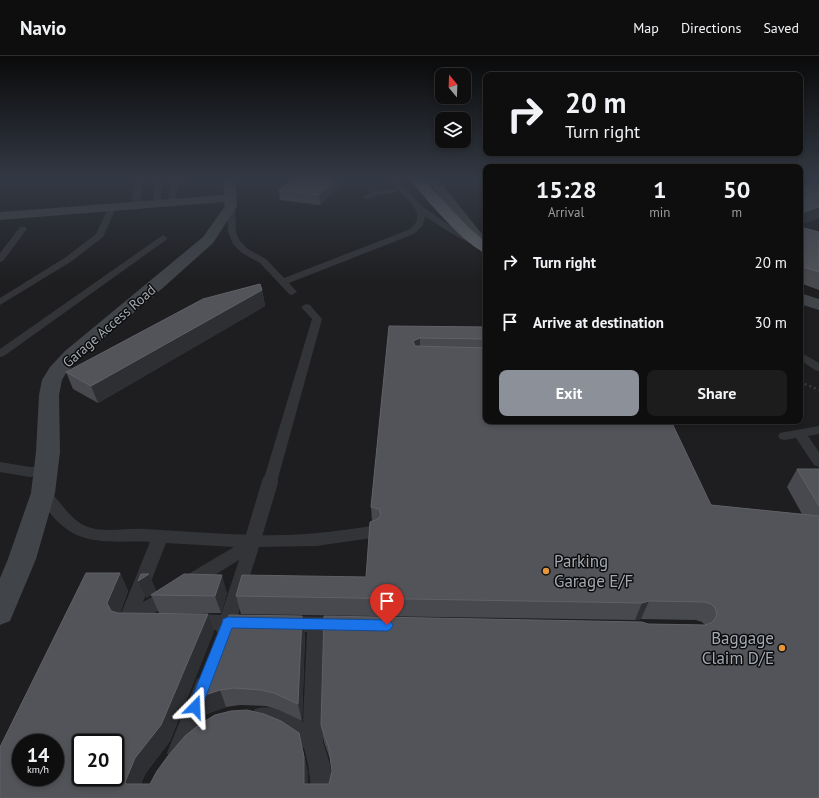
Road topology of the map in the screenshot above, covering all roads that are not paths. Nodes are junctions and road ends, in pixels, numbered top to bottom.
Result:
1 (70, 214) edge
2 (109, 214) edge
3 (223, 214) edge
4 (231, 214) edge
5 (421, 214) edge
6 (427, 214) edge
7 (448, 214) edge
8 (460, 214) edge
9 (0, 216) edge
10 (28, 221) junction
11 (162, 238) dead end
12 (483, 245) edge
13 (483, 246) edge
14 (483, 247) edge
15 (0, 259) edge
16 (282, 282) junction
17 (292, 292) dead end
18 (803, 299) edge
19 (0, 302) edge
20 (819, 306) edge
21 (306, 307) dead end
22 (0, 354) edge
23 (803, 357) edge
24 (819, 368) edge
25 (819, 430) edge
26 (800, 434) junction
27 (785, 436) dead end
28 (819, 462) edge
29 (0, 467) edge
30 (47, 470) junction
31 (43, 493) junction
32 (372, 532) edge
33 (160, 537) junction
34 (249, 551) junction
35 (0, 612) edge
36 (127, 621) junction
37 (228, 623) junction
38 (316, 624) junction
39 (354, 625) edge
40 (219, 644) edge
41 (211, 667) edge
42 (240, 716) edge
43 (207, 727) edge
44 (313, 742) junction
45 (179, 749) junction
46 (163, 770) edge
47 (320, 798) edge

1 - 10 street
2 - 19 lane
3 - 30 street, Garage Access Road
4 - 16 lane
5 - 16 lane
6 - 14 lane
7 - 13 highway
8 - 12 street
9 - 10 street
10 - 15 lane
11 - 22 lane
16 - 17 lane
18 - 20 street
21 - 34 lane, bridge
23 - 24 lane
25 - 26 lane
26 - 27 lane
26 - 28 lane
29 - 30 lane
30 - 31 street, Garage Access Road
31 - 33 lane
31 - 35 street, Garage Access Road
32 - 33 lane
33 - 36 lane
34 - 36 lane
34 - 37 lane
36 - 37 lane
37 - 38 lane
37 - 40 lane
38 - 39 lane
38 - 44 lane
41 - 45 lane
42 - 44 lane
43 - 45 lane
44 - 47 lane
45 - 46 lane

